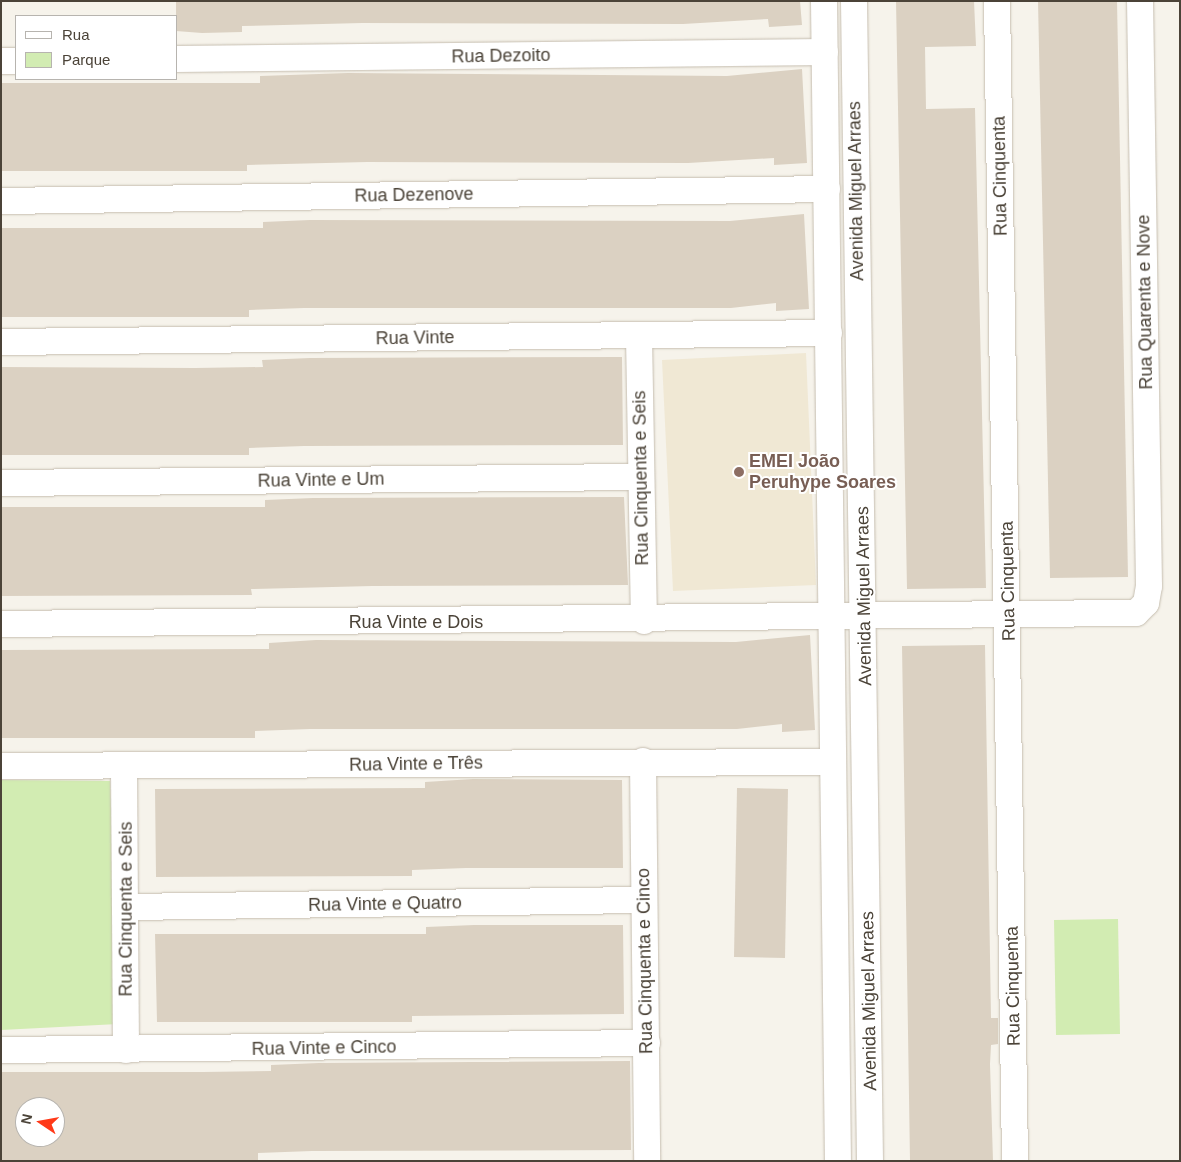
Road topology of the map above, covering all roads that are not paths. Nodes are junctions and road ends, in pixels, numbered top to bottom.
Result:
1 (824, 1) edge
2 (854, 1) edge
3 (997, 1) edge
4 (1140, 1) edge
5 (825, 52) junction
6 (178, 59) edge
7 (1, 61) edge
8 (15, 61) edge
9 (827, 189) junction
10 (1, 201) edge
11 (829, 333) junction
12 (639, 336) junction
13 (1, 342) edge
14 (642, 476) junction
15 (1, 483) edge
16 (1146, 603) joint
17 (864, 616) junction
18 (1009, 616) junction
19 (830, 618) junction
20 (644, 621) junction
21 (1, 624) edge
22 (643, 761) junction
23 (831, 762) junction
24 (1, 766) edge
25 (124, 767) junction
26 (643, 900) junction
27 (126, 908) junction
28 (647, 1044) junction
29 (1, 1050) edge
30 (126, 1050) junction
31 (647, 1161) edge
32 (838, 1161) edge
33 (870, 1161) edge
34 (1015, 1161) edge

1 - 5 street, Avenida Miguel Arraes
2 - 17 street, Avenida Miguel Arraes
3 - 18 street, Rua Cinquenta
4 - 16 street, Rua Quarenta e Nove
5 - 6 street, Rua Dezoito
5 - 9 street, Avenida Miguel Arraes
7 - 8 street
9 - 10 street, Rua Dezenove
9 - 11 street, Avenida Miguel Arraes
11 - 12 street, Rua Vinte
11 - 19 street, Avenida Miguel Arraes
12 - 13 street, Rua Vinte
12 - 14 street, Rua Cinquenta e Seis
14 - 15 street, Rua Vinte e Um
14 - 20 street, Rua Cinquenta e Seis
16 - 18 street, Rua Vinte e Dois
17 - 18 street, Rua Vinte e Dois
17 - 19 street, Rua Vinte e Dois
17 - 33 street, Avenida Miguel Arraes
18 - 34 street, Rua Cinquenta
19 - 20 street, Rua Vinte e Dois
19 - 23 street, Avenida Miguel Arraes
20 - 21 street, Rua Vinte e Dois
22 - 23 street, Rua Vinte e Três
22 - 25 street, Rua Vinte e Três
22 - 26 street, Rua Cinquenta e Cinco
23 - 32 street, Avenida Miguel Arraes
24 - 25 street, Rua Vinte e Três
25 - 27 street, Rua Cinquenta e Seis
26 - 27 street, Rua Vinte e Quatro
26 - 28 street, Rua Cinquenta e Cinco
27 - 30 street, Rua Cinquenta e Seis
28 - 30 street, Rua Vinte e Cinco
28 - 31 street, Rua Cinquenta e Cinco
29 - 30 street, Rua Vinte e Cinco

